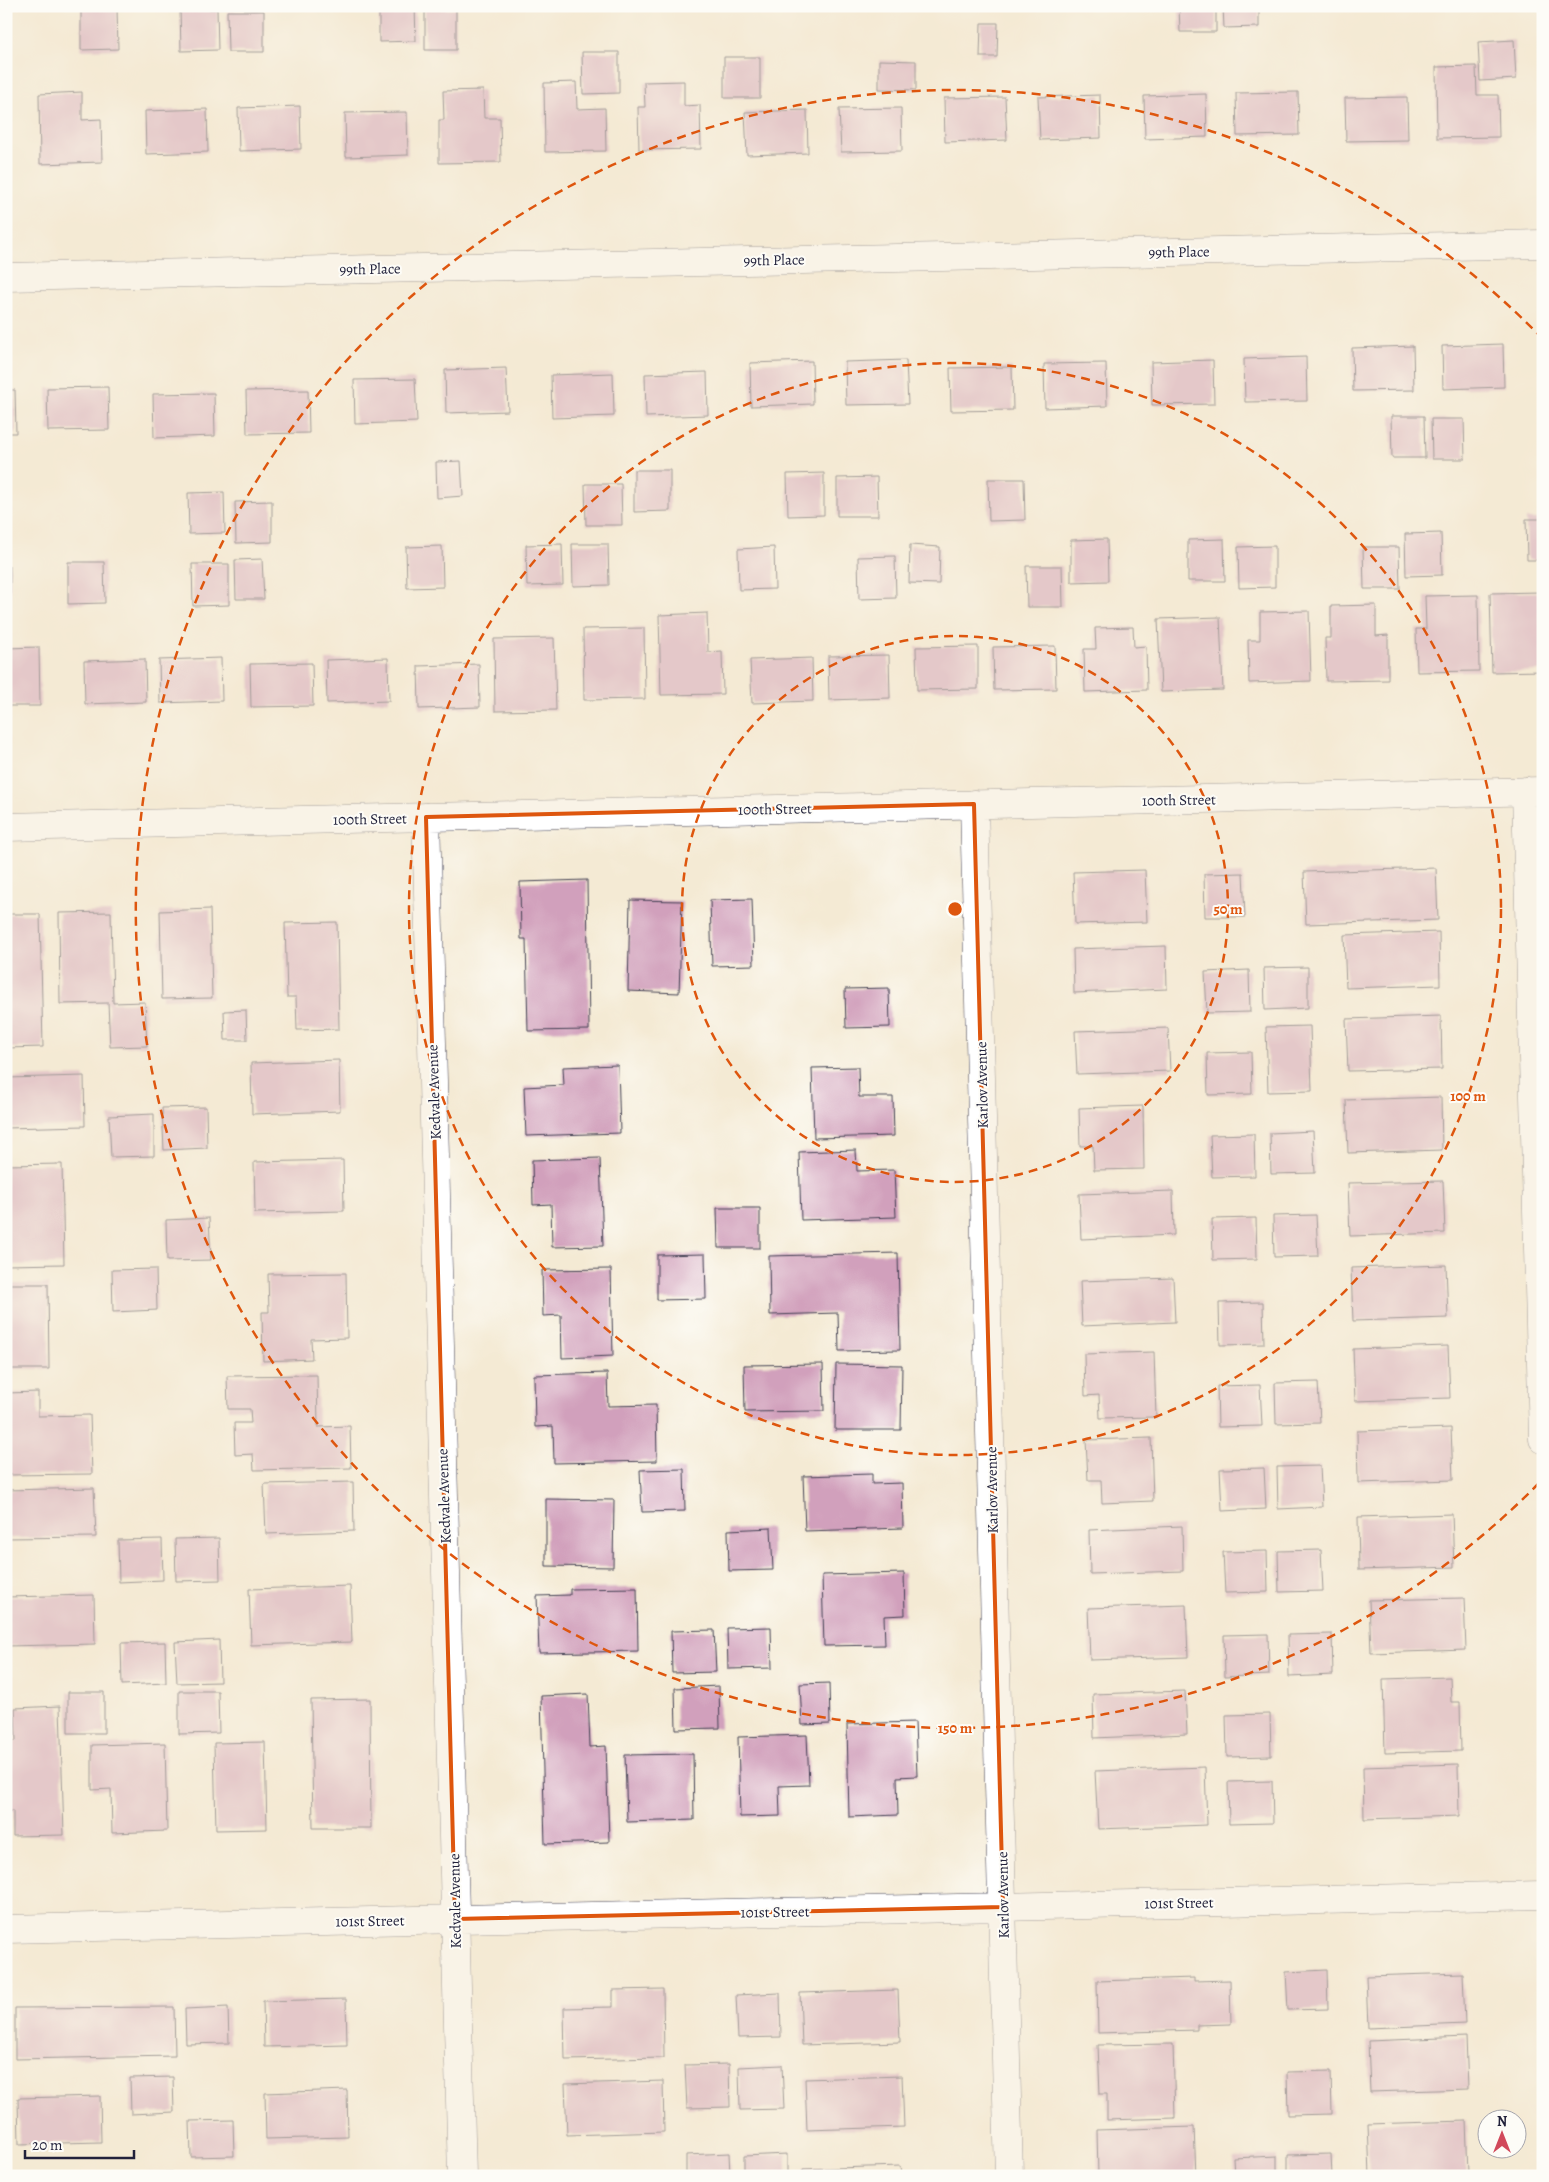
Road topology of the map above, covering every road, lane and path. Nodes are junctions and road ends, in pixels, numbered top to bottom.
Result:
1 (1543, 244) edge
2 (6, 277) edge
3 (1534, 791) edge
4 (974, 804) junction
5 (426, 817) junction
6 (6, 827) edge
7 (1543, 1439) edge
8 (1543, 1895) edge
9 (1003, 1907) junction
10 (455, 1919) junction
11 (6, 1929) edge
12 (462, 2176) edge
13 (1009, 2176) edge

1 - 2 street, 99th Place
3 - 4 street, 100th Street
3 - 7 street
4 - 5 street, 100th Street
4 - 9 street, Karlov Avenue
5 - 6 street, 100th Street
5 - 10 street, Kedvale Avenue
8 - 9 street, 101st Street
9 - 10 street, 101st Street
9 - 13 street, Karlov Avenue
10 - 11 street, 101st Street
10 - 12 street, Kedvale Avenue

